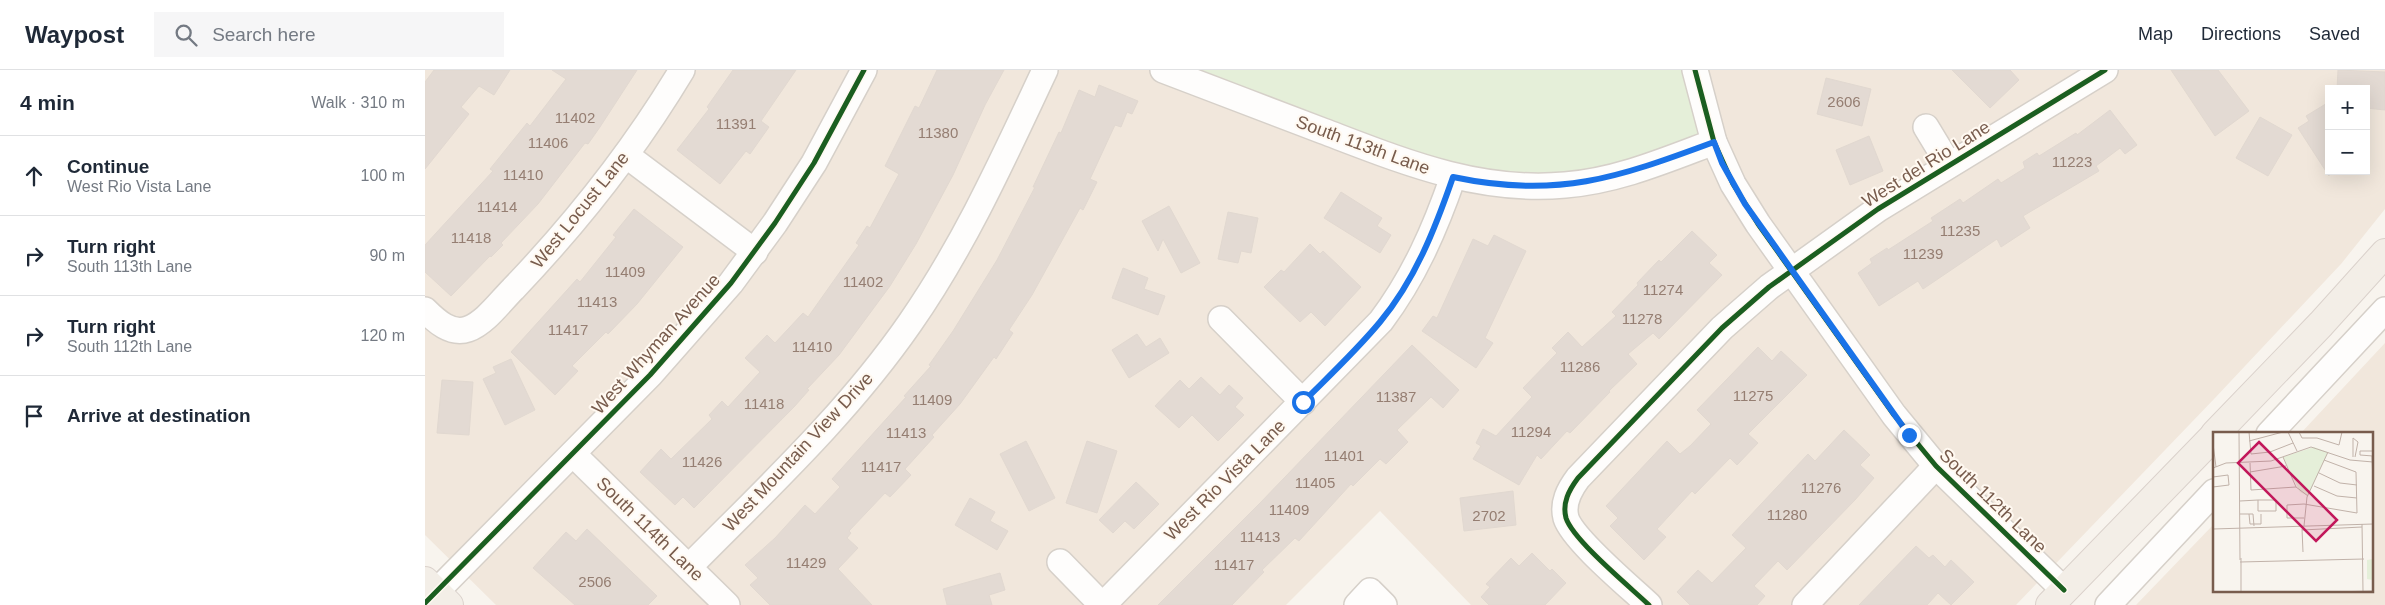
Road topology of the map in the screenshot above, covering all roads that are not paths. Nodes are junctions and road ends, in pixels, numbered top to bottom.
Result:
1 (682, 70) edge
2 (864, 70) edge
3 (1045, 70) edge
4 (1163, 70) edge
5 (1695, 70) edge
6 (2105, 70) edge
7 (1926, 126) dead end
8 (1714, 142) junction
9 (626, 155) junction
10 (1949, 165) junction
11 (1453, 177) junction
12 (755, 252) junction
13 (2385, 253) edge
14 (1792, 271) junction
15 (425, 310) edge
16 (2385, 310) edge
17 (1221, 319) dead end
18 (1303, 402) junction
19 (2218, 432) edge
20 (2271, 432) edge
21 (2213, 437) edge
22 (573, 454) junction
23 (1936, 466) junction
24 (2213, 493) edge
25 (1060, 562) dead end
26 (689, 567) junction
27 (434, 596) edge
28 (2057, 597) edge
29 (727, 605) edge
30 (1102, 605) edge
31 (1357, 605) edge
32 (1384, 605) edge
33 (1649, 605) edge
34 (1805, 605) edge
35 (2108, 605) edge

1 - 9 street, West Locust Lane
2 - 12 street, West Whyman Avenue
3 - 26 street, West Mountain View Drive
4 - 11 street, South 113th Lane
5 - 8 street, South 112th Lane
6 - 10 street, West del Rio Lane
7 - 10 street
8 - 11 street, South 113th Lane
8 - 14 street, South 112th Lane
9 - 12 street
9 - 15 street, West Locust Lane
10 - 14 street, West del Rio Lane
11 - 18 street, West Rio Vista Lane
12 - 22 street, West Whyman Avenue
13 - 19 main road
14 - 23 street, South 112th Lane
14 - 33 street, West del Rio Lane
16 - 20 street
17 - 18 street
18 - 30 street, West Rio Vista Lane
21 - 28 main road
22 - 26 street, South 114th Lane
22 - 27 street, West Whyman Avenue
23 - 28 street, South 112th Lane
23 - 34 street
24 - 35 street
25 - 30 street
26 - 29 street, South 114th Lane
31 - 32 street

